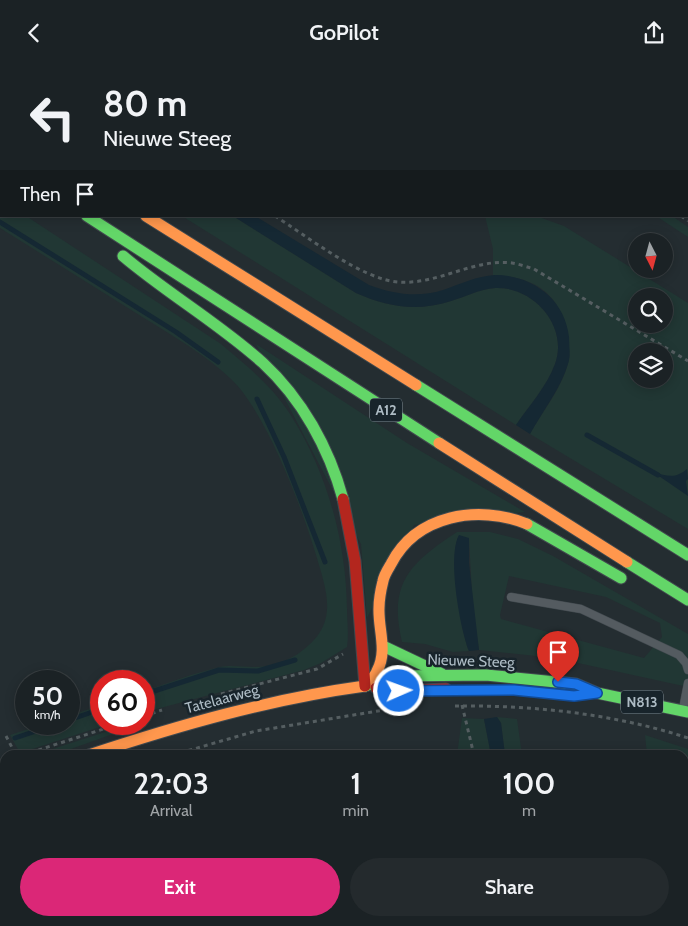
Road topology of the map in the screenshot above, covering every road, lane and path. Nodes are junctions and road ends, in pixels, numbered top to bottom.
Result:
1 (75, 217) edge
2 (89, 217) edge
3 (148, 217) edge
4 (277, 217) edge
5 (688, 361) edge
6 (688, 555) edge
7 (630, 583) dead end
8 (511, 597) dead end
9 (688, 600) edge
10 (383, 646) junction
11 (362, 648) junction
12 (688, 670) edge
13 (442, 674) junction
14 (688, 683) edge
15 (366, 686) junction
16 (461, 689) joint
17 (597, 693) junction
18 (218, 695) dead end
19 (574, 696) dead end
20 (447, 706) dead end
21 (462, 706) junction
22 (172, 708) dead end
23 (394, 709) dead end
24 (686, 712) edge
25 (155, 713) edge
26 (90, 733) edge
27 (6, 737) dead end
28 (688, 738) edge
29 (13, 750) edge
30 (38, 750) edge
31 (105, 750) edge
32 (190, 750) edge
33 (473, 750) edge

1 - 11 main road
2 - 9 main road, A12
3 - 6 main road, A12
4 - 5 path
7 - 10 main road
8 - 12 lane
10 - 13 main road
10 - 15 main road
11 - 15 main road
11 - 18 path, Tatelaarweg
13 - 15 main road, Nieuwe Steeg / N813
13 - 17 main road, Nieuwe Steeg / N813
14 - 24 lane
15 - 16 main road, Nieuwe Steeg / N813
15 - 31 main road, Tatelaarweg / N813
16 - 21 path
17 - 19 main road, Nieuwe Steeg / N813
17 - 24 main road, Nieuwe Steeg / N813
20 - 21 path
21 - 28 path
21 - 33 path
22 - 25 path, Tatelaarweg
23 - 32 path
26 - 30 path
27 - 29 path

